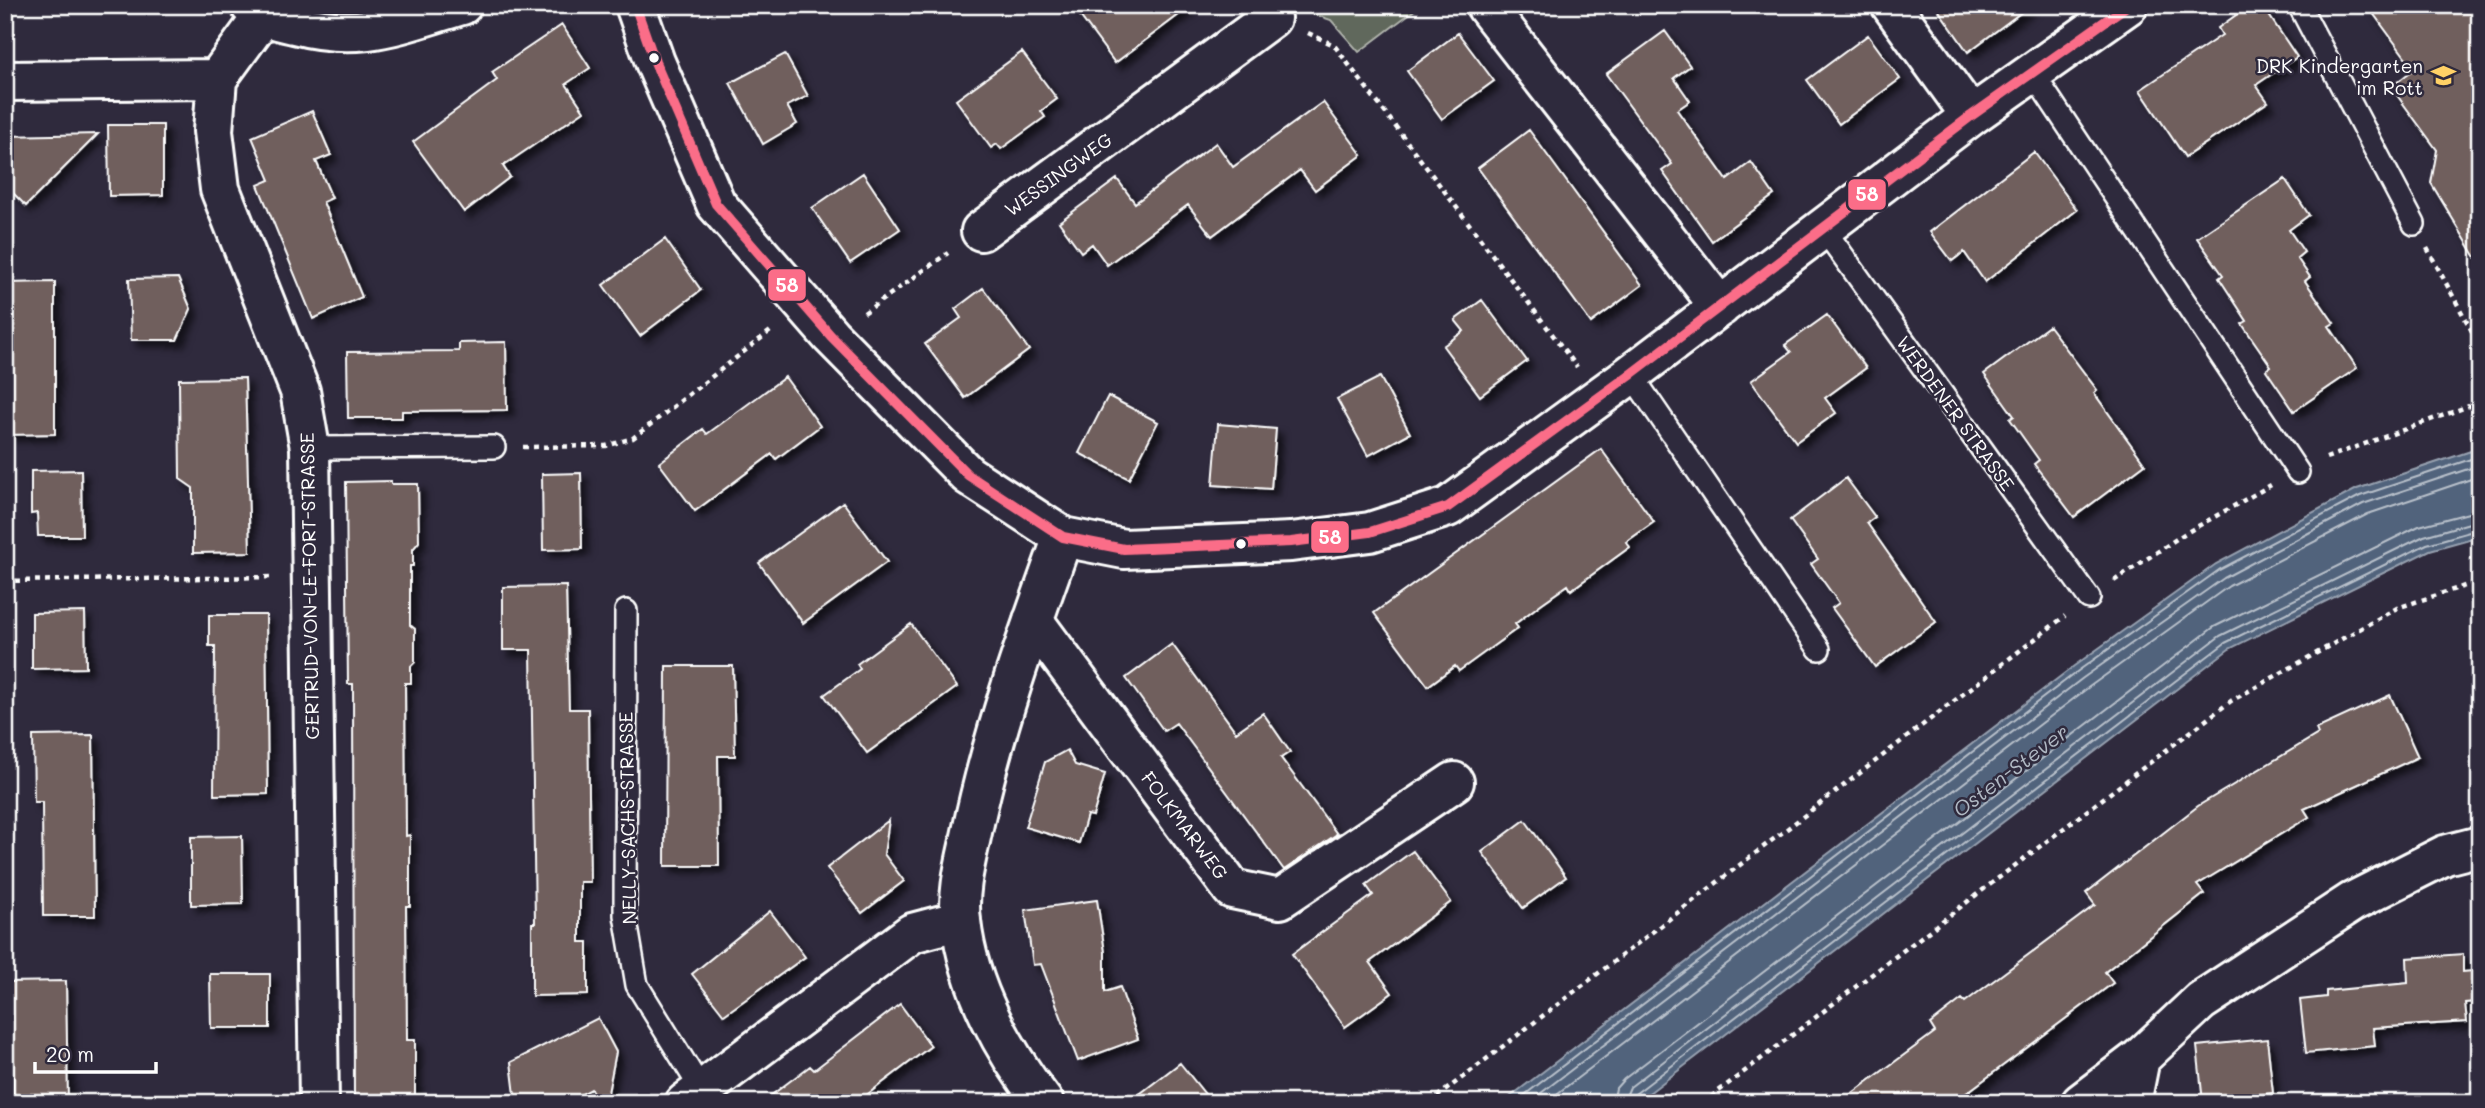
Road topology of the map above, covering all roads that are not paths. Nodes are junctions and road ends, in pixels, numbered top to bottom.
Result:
1 (461, 5) edge
2 (635, 5) edge
3 (1891, 5) edge
4 (2128, 5) edge
5 (2299, 5) edge
6 (1486, 6) edge
7 (256, 11) edge
8 (1267, 12) edge
9 (2032, 72) junction
10 (217, 79) junction
11 (5, 81) edge
12 (1971, 116) junction
13 (2414, 224) road end
14 (1823, 228) junction
15 (981, 231) road end
16 (1720, 307) junction
17 (1632, 374) junction
18 (494, 447) road end
19 (310, 448) junction
20 (2298, 471) road end
21 (1063, 537) junction
22 (2089, 597) road end
23 (626, 611) dead end
24 (1033, 620) junction
25 (1819, 649) dead end
26 (1454, 782) dead end
27 (2480, 846) edge
28 (961, 920) junction
29 (2140, 1058) junction
30 (693, 1096) edge
31 (319, 1103) edge
32 (1044, 1103) edge
33 (2081, 1103) edge
34 (2131, 1103) edge

1 - 7 street
2 - 21 street
3 - 12 street
4 - 9 street
5 - 13 lane
6 - 16 street
7 - 10 street
8 - 15 street, WESSINGWEG
9 - 12 street
9 - 20 lane
10 - 11 street
10 - 19 street, GERTRUD-VON-LE-FORT-STRASSE
12 - 14 street
14 - 16 street
14 - 22 lane, WERDENER STRASSE
16 - 17 street
17 - 21 street
17 - 25 lane
18 - 19 lane
19 - 31 street, GERTRUD-VON-LE-FORT-STRASSE
21 - 24 street
23 - 30 lane, NELLY-SACHS-STRASSE
24 - 26 street, FOLKMARWEG
24 - 28 street
27 - 29 street
28 - 30 street, NELLY-SACHS-STRASSE
28 - 32 street
29 - 33 street
29 - 34 street

